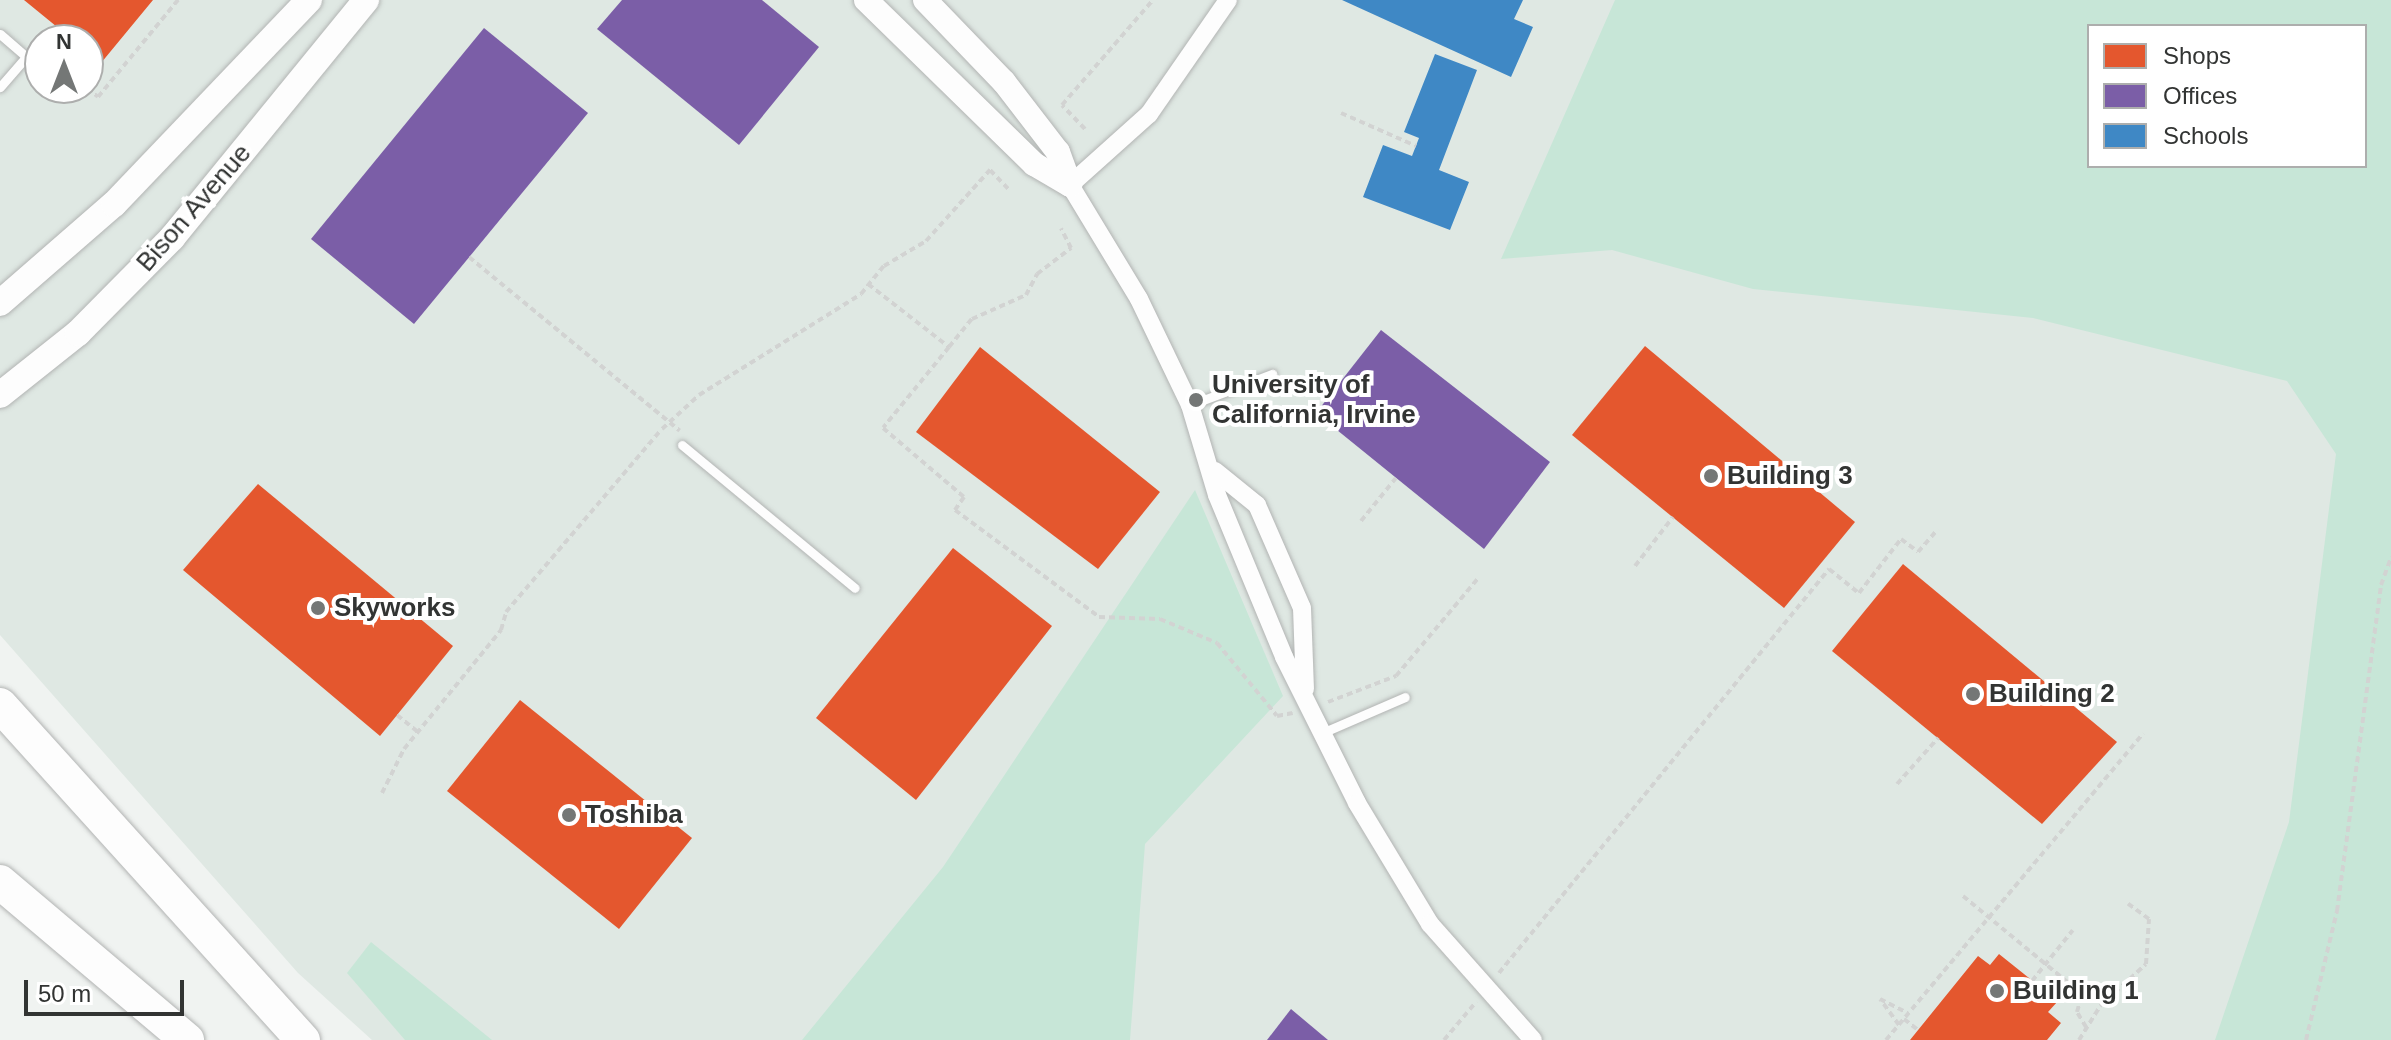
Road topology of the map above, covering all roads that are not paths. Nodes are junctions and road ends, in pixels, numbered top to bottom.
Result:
1 (309, 0) edge
2 (366, 0) edge
3 (866, 0) edge
4 (925, 0) edge
5 (1228, 0) edge
6 (0, 34) edge
7 (0, 87) edge
8 (1070, 185) junction
9 (0, 303) edge
10 (1272, 374) dead end
11 (0, 395) edge
12 (1190, 405) junction
13 (685, 442) road end
14 (1215, 471) junction
15 (855, 588) dead end
16 (1305, 689) junction
17 (1405, 697) dead end
18 (0, 705) edge
19 (1324, 732) junction
20 (0, 882) edge
21 (187, 1040) edge
22 (303, 1040) edge
23 (1533, 1040) edge

1 - 9 main road
2 - 11 main road, Bison Avenue
3 - 8 street
4 - 8 street
5 - 8 street
6 - 7 lane
8 - 12 street
10 - 12 lane
12 - 14 street
13 - 15 lane
14 - 16 street
14 - 16 street
16 - 19 street
17 - 19 lane
18 - 22 highway
19 - 23 street
20 - 21 highway

